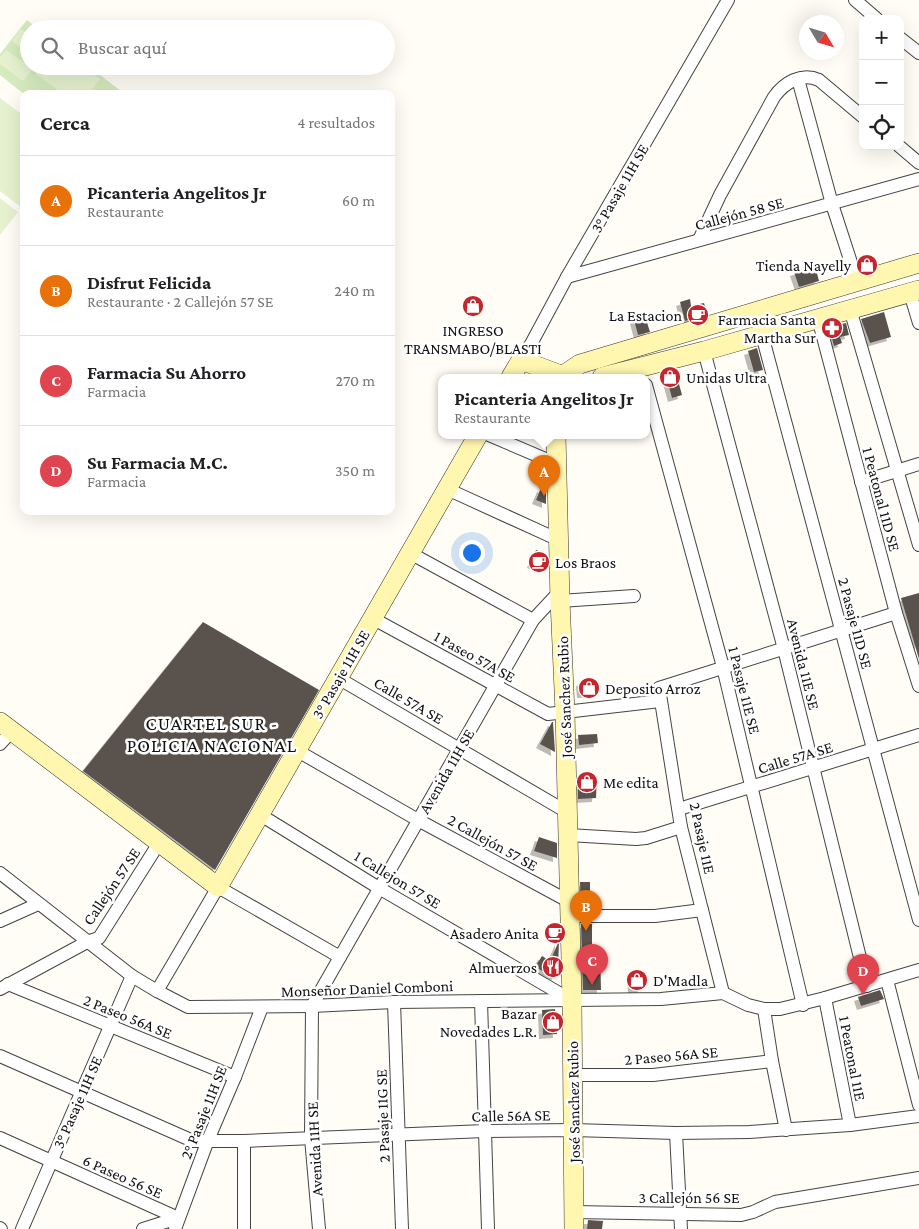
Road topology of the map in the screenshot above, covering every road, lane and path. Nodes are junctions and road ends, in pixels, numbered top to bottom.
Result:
1 (728, 0) edge
2 (855, 0) edge
3 (872, 15) edge
4 (904, 41) edge
5 (919, 53) edge
6 (798, 80) junction
7 (859, 114) edge
8 (904, 150) edge
9 (919, 163) edge
10 (919, 179) edge
11 (832, 204) junction
12 (699, 240) junction
13 (919, 263) edge
14 (567, 277) junction
15 (857, 282) junction
16 (914, 292) edge
17 (850, 309) junction
18 (818, 318) junction
19 (919, 323) edge
20 (762, 335) junction
21 (704, 351) junction
22 (521, 360) junction
23 (643, 372) edge
24 (513, 374) edge
25 (556, 374) edge
26 (567, 374) edge
27 (627, 374) edge
28 (650, 400) edge
29 (476, 439) edge
30 (498, 439) edge
31 (556, 439) edge
32 (557, 464) junction
33 (919, 464) edge
34 (897, 471) junction
35 (861, 482) junction
36 (447, 489) junction
37 (559, 540) junction
38 (919, 545) edge
39 (410, 553) junction
40 (560, 596) junction
41 (634, 596) dead end
42 (896, 613) junction
43 (372, 618) junction
44 (534, 620) junction
45 (841, 630) junction
46 (784, 649) junction
47 (723, 667) junction
48 (338, 678) junction
49 (495, 686) junction
50 (919, 686) edge
51 (660, 701) junction
52 (565, 712) junction
53 (4, 732) edge
54 (919, 735) edge
55 (459, 749) junction
56 (296, 750) junction
57 (873, 750) junction
58 (813, 769) junction
59 (752, 788) junction
60 (679, 809) junction
61 (567, 812) junction
62 (260, 814) junction
63 (418, 820) junction
64 (682, 826) junction
65 (568, 835) junction
66 (159, 843) junction
67 (0, 873) edge
68 (218, 887) junction
69 (379, 888) junction
70 (38, 904) junction
71 (570, 909) junction
72 (702, 910) junction
73 (919, 920) edge
74 (0, 921) edge
75 (87, 942) junction
76 (340, 957) junction
77 (919, 970) edge
78 (132, 976) junction
79 (887, 980) junction
80 (4, 986) edge
81 (867, 986) junction
82 (156, 991) junction
83 (723, 993) junction
84 (825, 998) junction
85 (480, 1001) junction
86 (572, 1001) junction
87 (394, 1002) junction
88 (803, 1004) junction
89 (312, 1006) junction
90 (262, 1007) junction
91 (764, 1009) junction
92 (110, 1026) junction
93 (0, 1056) edge
94 (913, 1059) edge
95 (772, 1061) junction
96 (573, 1075) junction
97 (235, 1077) junction
98 (82, 1092) junction
99 (919, 1105) edge
100 (919, 1116) edge
101 (850, 1125) junction
102 (573, 1130) junction
103 (786, 1130) junction
104 (484, 1131) junction
105 (676, 1133) junction
106 (399, 1136) junction
107 (0, 1138) edge
108 (312, 1138) junction
109 (208, 1140) junction
110 (244, 1141) junction
111 (51, 1161) junction
112 (919, 1178) edge
113 (680, 1214) junction
114 (574, 1220) edge
115 (176, 1224) edge
116 (22, 1229) edge
117 (143, 1229) edge
118 (244, 1229) edge
119 (319, 1229) edge
120 (402, 1229) edge
121 (488, 1229) edge
122 (682, 1229) edge

1 - 14 street, 3° Pasaje 11H SE
2 - 3 street
4 - 5 street
6 - 7 street
6 - 11 street
6 - 12 street
8 - 9 street
10 - 11 street, Callejón 58 SE
11 - 12 street, Callejón 58 SE
11 - 15 street
12 - 14 street, Callejón 58 SE
13 - 15 main road
14 - 22 street, 3° Pasaje 11H SE
15 - 26 main road
16 - 17 main road
16 - 19 street
17 - 18 main road
17 - 34 street
18 - 20 main road
18 - 35 street, 1 Peatonal 11D SE
20 - 21 main road
20 - 45 street, 2 Pasaje 11D SE
21 - 23 main road
21 - 46 street, Avenida 11E SE
22 - 24 main road, 3° Pasaje 11H SE
22 - 25 main road
23 - 27 main road
28 - 47 street, 1 Pasaje 11E SE
29 - 36 main road, 3° Pasaje 11H SE
30 - 32 street
31 - 32 main road, José Sanchez Rubio
32 - 37 main road, José Sanchez Rubio
33 - 34 street
34 - 35 street
34 - 38 street
35 - 42 street, 1 Peatonal 11D SE
36 - 37 street
36 - 39 main road, 3° Pasaje 11H SE
37 - 40 main road, José Sanchez Rubio
39 - 43 main road, 3° Pasaje 11H SE
39 - 44 street
40 - 41 street
40 - 44 street, Avenida 11H SE
40 - 52 main road, José Sanchez Rubio
42 - 45 street
42 - 50 street, 1 Peatonal 11D SE
43 - 48 main road, 3° Pasaje 11H SE
43 - 49 street, 1 Paseo 57A SE
44 - 49 street, Avenida 11H SE
45 - 46 street
45 - 57 street, 2 Pasaje 11D SE
46 - 47 street
46 - 58 street, Avenida 11E SE
47 - 51 street, 2 Pasaje 11E
47 - 59 street, 1 Pasaje 11E SE
48 - 55 street, Calle 57A SE
48 - 56 main road, 3° Pasaje 11H SE
49 - 52 street, 1 Paseo 57A SE
49 - 55 street, Avenida 11H SE
51 - 52 street, 1 Paseo 57A SE
51 - 60 street, 2 Pasaje 11E
52 - 61 main road, José Sanchez Rubio
53 - 66 main road
54 - 57 street, Calle 57A SE
55 - 61 street, Calle 57A SE
55 - 63 street, Avenida 11H SE
56 - 62 main road, 3° Pasaje 11H SE
56 - 63 street, 2 Callejón 57 SE
57 - 58 street, Calle 57A SE
57 - 73 street, 2 Pasaje 11D SE
58 - 59 street, Calle 57A SE
58 - 81 street, Avenida 11E SE
59 - 60 street, Calle 57A SE
59 - 88 street, 1 Pasaje 11E SE
60 - 64 street, 2 Pasaje 11E
61 - 65 main road, José Sanchez Rubio
62 - 68 main road, 3° Pasaje 11H SE
62 - 69 street, 1 Callejon 57 SE
63 - 69 street, Avenida 11H SE
63 - 71 street, 2 Callejón 57 SE
64 - 65 street
64 - 72 street, 2 Pasaje 11E
65 - 71 main road, José Sanchez Rubio
66 - 68 main road
66 - 75 street, Callejón 57 SE
67 - 70 street, Monseñor Daniel Comboni
68 - 76 street
68 - 82 street, 3° Pasaje 11H SE
69 - 76 street, Avenida 11H SE
69 - 86 street, 1 Callejon 57 SE
70 - 74 street
70 - 75 street, Monseñor Daniel Comboni
71 - 72 street, 2 Callejón 57 SE
71 - 86 main road, José Sanchez Rubio
72 - 83 street, 2 Pasaje 11E
75 - 78 street, Monseñor Daniel Comboni
75 - 80 street, Callejón 57 SE
76 - 89 street, Avenida 11H SE
77 - 79 street
78 - 82 street, Monseñor Daniel Comboni
78 - 92 street, 3° Pasaje 11H SE
79 - 81 street
79 - 94 street
80 - 92 street, 2 Paseo 56A SE
81 - 84 street
82 - 90 street, Monseñor Daniel Comboni
83 - 86 street, Monseñor Daniel Comboni
83 - 91 street
84 - 88 street
84 - 101 street, 1 Peatonal 11E
85 - 86 street, Monseñor Daniel Comboni
85 - 87 street, Monseñor Daniel Comboni
85 - 104 street
86 - 96 main road, José Sanchez Rubio
87 - 89 street, Monseñor Daniel Comboni
87 - 106 street, 2 Pasaje 11G SE
88 - 91 street
89 - 90 street, Monseñor Daniel Comboni
89 - 108 street, Avenida 11H SE
90 - 97 street, 2° Pasaje 11H SE
91 - 95 street
92 - 97 street, 2 Paseo 56A SE
92 - 98 street, 3° Pasaje 11H SE
93 - 98 street
94 - 99 street
95 - 96 street, 2 Paseo 56A SE
95 - 103 street
96 - 102 main road, José Sanchez Rubio
97 - 109 street, 2° Pasaje 11H SE
98 - 109 street, Calle 56A SE
98 - 111 street, 3° Pasaje 11H SE
100 - 101 street, Calle 56A SE
101 - 103 street, Calle 56A SE
102 - 104 street, Calle 56A SE
102 - 105 street, Calle 56A SE
102 - 114 main road, José Sanchez Rubio
103 - 105 street, Calle 56A SE
104 - 106 street, Calle 56A SE
104 - 121 street
105 - 113 street
106 - 108 street, Calle 56A SE
106 - 120 street, 2 Pasaje 11G SE
107 - 111 street, 6 Paseo 56 SE
108 - 110 street, Calle 56A SE
108 - 119 street, Avenida 11H SE
109 - 110 street, Calle 56A SE
109 - 115 street, 2° Pasaje 11H SE
110 - 118 street
111 - 115 street, 6 Paseo 56 SE
111 - 116 street, 3° Pasaje 11H SE
112 - 113 street, 3 Callejón 56 SE
113 - 114 street, 3 Callejón 56 SE
113 - 122 street
115 - 117 street

